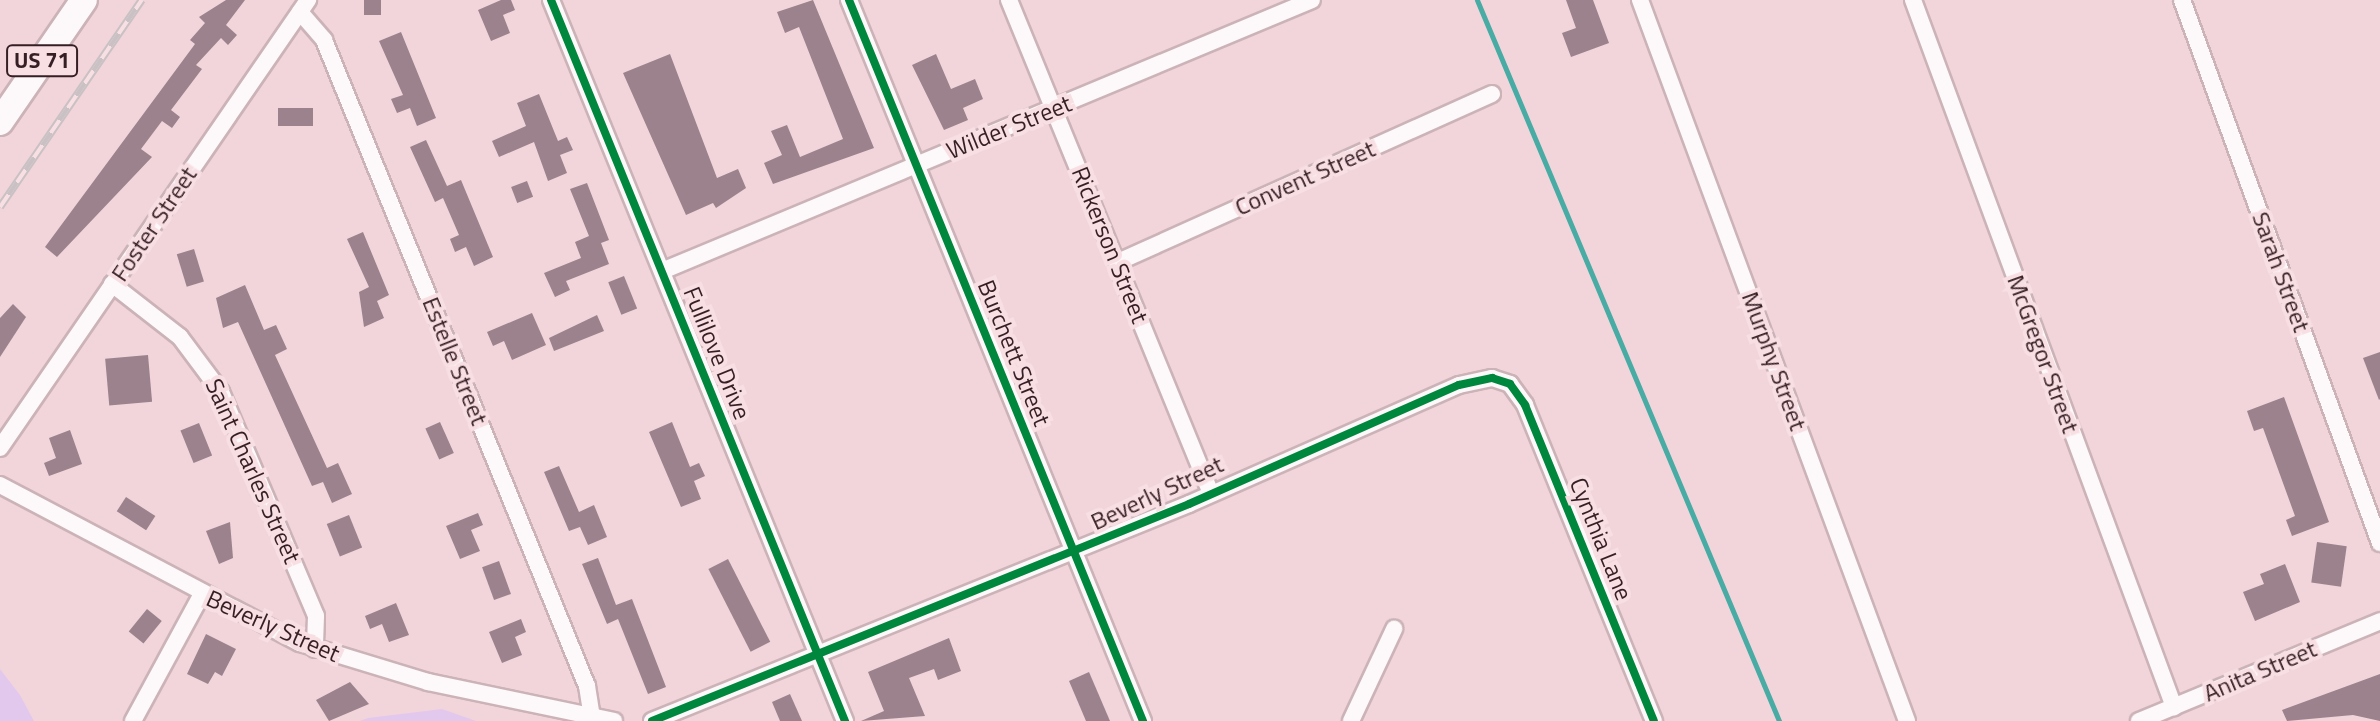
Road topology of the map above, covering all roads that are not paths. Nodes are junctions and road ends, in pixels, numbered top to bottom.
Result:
1 (84, 0) edge
2 (551, 0) edge
3 (849, 0) edge
4 (1009, 0) edge
5 (1312, 0) edge
6 (1640, 0) edge
7 (1913, 0) edge
8 (2182, 0) edge
9 (304, 6) edge
10 (1492, 94) dead end
11 (1053, 109) junction
12 (0, 122) edge
13 (916, 166) junction
14 (1118, 262) junction
15 (662, 271) junction
16 (112, 284) junction
17 (1501, 379) joint
18 (0, 448) edge
19 (0, 485) edge
20 (1210, 491) junction
21 (2380, 543) edge
22 (1074, 552) junction
23 (201, 596) junction
24 (2380, 621) edge
25 (1394, 629) dead end
26 (315, 649) junction
27 (819, 656) junction
28 (2174, 707) junction
29 (592, 718) junction
30 (133, 721) edge
31 (614, 721) edge
32 (652, 721) edge
33 (845, 721) edge
34 (1143, 721) edge
35 (1351, 721) edge
36 (1654, 721) edge
37 (1907, 721) edge
38 (2139, 721) edge

1 - 12 main road, US 71
2 - 15 street, Fullilove Drive
3 - 13 street, Burchett Street
4 - 11 street, Rickerson Street
5 - 11 street, Wilder Street
6 - 37 street, Murphy Street
7 - 28 street, McGregor Street
8 - 21 street, Sarah Street
9 - 16 street, Foster Street
9 - 29 street, Estelle Street
10 - 14 street, Convent Street
11 - 13 street, Wilder Street
11 - 14 street, Rickerson Street
13 - 15 street, Wilder Street
13 - 22 street, Burchett Street
14 - 20 street, Rickerson Street
15 - 27 street, Fullilove Drive
16 - 18 street, Foster Street
16 - 26 street, Saint Charles Street
17 - 20 street, Beverly Street
17 - 36 street, Cynthia Lane
19 - 23 street, Beverly Street
20 - 22 street, Beverly Street
22 - 27 street, Beverly Street
22 - 34 street, Burchett Street
23 - 26 street, Beverly Street
23 - 30 street
24 - 28 street, Anita Street
25 - 35 street
26 - 29 street, Beverly Street
27 - 32 street, Beverly Street
27 - 33 street, Fullilove Drive
28 - 38 street, Anita Street
29 - 31 street, Beverly Street

